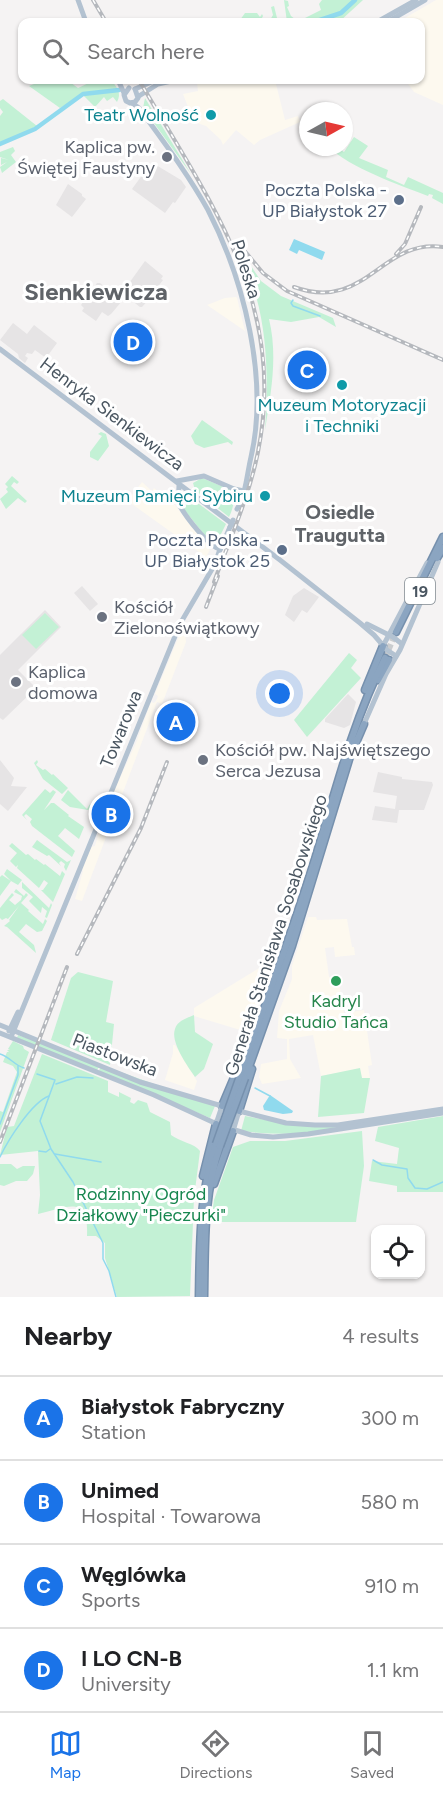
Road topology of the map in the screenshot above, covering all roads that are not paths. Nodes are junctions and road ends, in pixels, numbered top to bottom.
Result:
1 (78, 0) edge
2 (416, 0) edge
3 (425, 0) edge
4 (85, 18) edge
5 (384, 18) edge
6 (394, 18) edge
7 (120, 84) edge
8 (124, 84) edge
9 (145, 84) edge
10 (158, 84) edge
11 (132, 89) junction
12 (124, 93) junction
13 (136, 99) junction
14 (0, 351) edge
15 (194, 478) junction
16 (178, 484) junction
17 (242, 490) junction
18 (190, 492) junction
19 (179, 499) junction
20 (230, 527) joint
21 (443, 537) edge
22 (442, 548) edge
23 (220, 549) junction
24 (432, 558) joint
25 (438, 562) joint
26 (289, 567) junction
27 (398, 633) tunnel mouth
28 (388, 635) junction
29 (402, 644) junction
30 (383, 646) junction
31 (396, 656) junction
32 (364, 724) joint
33 (351, 740) junction
34 (353, 748) junction
35 (319, 861) junction
36 (272, 993) junction
37 (264, 1008) junction
38 (266, 1019) junction
39 (0, 1025) edge
40 (0, 1033) edge
41 (10, 1033) junction
42 (242, 1077) junction
43 (222, 1106) junction
44 (440, 1111) edge
45 (239, 1112) junction
46 (216, 1124) junction
47 (233, 1131) junction
48 (218, 1145) junction
49 (205, 1232) junction
50 (200, 1242) junction
51 (199, 1297) edge
52 (204, 1297) edge

1 - 4 main road
2 - 5 main road
3 - 6 main road
7 - 12 main road
8 - 11 main road
9 - 11 main road
10 - 13 main road
11 - 12 main road
11 - 13 main road
12 - 13 main road
13 - 17 main road, Poleska
14 - 16 main road, Henryka Sienkiewicza
15 - 16 main road
15 - 17 main road
15 - 18 main road
16 - 18 main road, Henryka Sienkiewicza
16 - 19 main road
17 - 20 main road, Poleska, bridge
18 - 19 main road
18 - 26 main road, Henryka Sienkiewicza
19 - 23 main road
20 - 23 main road, Towarowa
21 - 22 highway, 19
22 - 24 highway
22 - 25 highway
22 - 27 highway, 19
23 - 41 main road, Towarowa
24 - 28 main road
25 - 29 main road
26 - 28 main road
26 - 30 main road
28 - 29 main road
28 - 30 main road
29 - 31 main road
30 - 31 main road
30 - 33 highway
31 - 32 main road
32 - 34 highway
33 - 34 highway, Generała Stanisława Sosabowskiego
33 - 35 highway, Generała Stanisława Sosabowskiego
34 - 35 highway, Generała Stanisława Sosabowskiego
35 - 36 highway, Generała Stanisława Sosabowskiego
36 - 37 highway, Generała Stanisława Sosabowskiego
36 - 38 highway, Generała Stanisława Sosabowskiego
37 - 42 highway, Generała Stanisława Sosabowskiego
37 - 43 highway
38 - 42 highway, Generała Stanisława Sosabowskiego
38 - 45 highway
39 - 41 main road, Piastowska
40 - 41 main road, Piastowska
41 - 43 main road, Piastowska
41 - 46 main road, Piastowska
42 - 48 highway, Generała Stanisława Sosabowskiego, bridge
43 - 45 main road, Piastowska
43 - 46 main road
44 - 45 main road, Piastowska
44 - 47 main road, Piastowska
45 - 47 main road
46 - 47 main road, Piastowska
46 - 50 highway
47 - 49 highway
48 - 49 highway
48 - 50 highway
49 - 52 highway
50 - 51 highway

